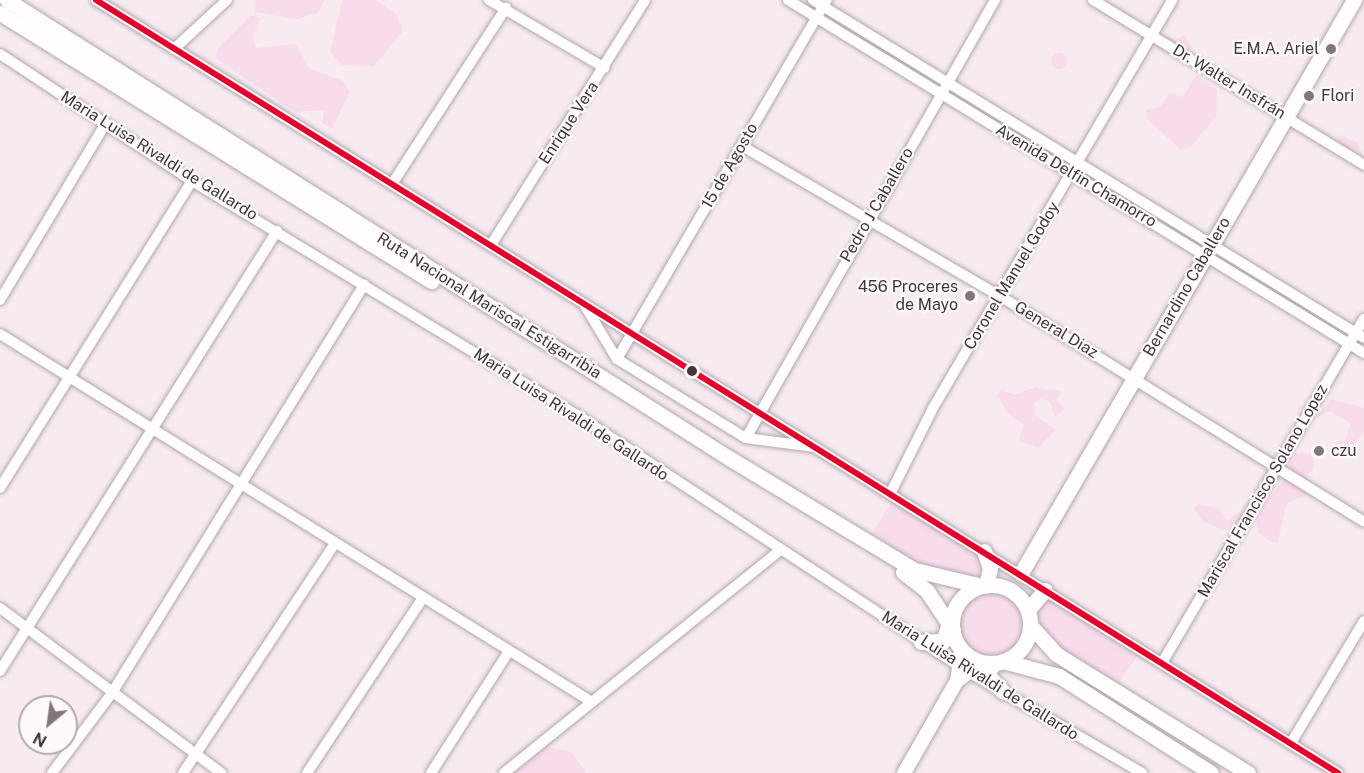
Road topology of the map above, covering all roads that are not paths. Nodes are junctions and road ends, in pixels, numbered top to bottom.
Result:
1 (7, 0) edge
2 (96, 0) edge
3 (227, 0) edge
4 (489, 0) edge
5 (645, 0) edge
6 (788, 0) edge
7 (813, 0) edge
8 (995, 0) edge
9 (1093, 0) edge
10 (1172, 0) edge
11 (1354, 0) edge
12 (826, 3) edge
13 (506, 8) junction
14 (0, 13) edge
15 (817, 18) junction
16 (1152, 35) junction
17 (174, 50) junction
18 (0, 55) edge
19 (604, 68) junction
20 (946, 83) junction
21 (940, 94) junction
22 (1286, 116) junction
23 (106, 123) junction
24 (742, 146) junction
25 (1078, 163) junction
26 (1364, 165) edge
27 (1072, 174) junction
28 (192, 181) junction
29 (392, 184) junction
30 (868, 220) junction
31 (277, 231) junction
32 (491, 244) junction
33 (1210, 249) junction
34 (364, 285) junction
35 (1000, 296) junction
36 (0, 300) edge
37 (584, 304) junction
38 (1364, 319) edge
39 (633, 332) junction
40 (0, 334) edge
41 (1360, 335) edge
42 (1349, 344) junction
43 (1364, 353) edge
44 (617, 358) junction
45 (1134, 378) junction
46 (69, 379) junction
47 (761, 411) junction
48 (154, 432) junction
49 (746, 438) junction
50 (820, 448) junction
51 (1280, 465) junction
52 (244, 486) junction
53 (0, 488) edge
54 (891, 492) junction
55 (1364, 522) edge
56 (335, 543) junction
57 (779, 551) junction
58 (984, 551) junction
59 (1021, 573) junction
60 (986, 586) junction
61 (1045, 590) junction
62 (423, 598) junction
63 (0, 608) edge
64 (1028, 614) junction
65 (1364, 621) edge
66 (951, 627) junction
67 (30, 630) junction
68 (921, 642) junction
69 (962, 649) junction
70 (509, 651) junction
71 (993, 662) junction
72 (1162, 663) junction
73 (0, 671) edge
74 (962, 674) junction
75 (1003, 692) junction
76 (112, 693) junction
77 (592, 702) junction
78 (1291, 743) junction
79 (196, 756) junction
80 (52, 773) edge
81 (183, 773) edge
82 (221, 773) edge
83 (307, 773) edge
84 (431, 773) edge
85 (504, 773) edge
86 (904, 773) edge
87 (1142, 773) edge
88 (1211, 773) edge
89 (1248, 773) edge
90 (1338, 773) edge

1 - 60 highway, Ruta Nacional Mariscal Estigarribia
2 - 17 street
3 - 17 street
4 - 13 street
5 - 19 street, Enrique Vera
6 - 15 street, Avenida Delfin Chamorro
7 - 12 street, Avenida Delfin Chamorro
8 - 20 street, Pedro J Caballero
9 - 16 street, Dr. Walter Insfrán
10 - 16 street, Coronel Manuel Godoy
11 - 22 highway, Bernardino Caballero
12 - 15 street, 15 de Agosto
12 - 20 street, Avenida Delfin Chamorro
13 - 19 street
13 - 29 street
14 - 66 highway, Ruta Nacional Mariscal Estigarribia
15 - 21 street, Avenida Delfin Chamorro
15 - 24 street, 15 de Agosto
16 - 22 street, Dr. Walter Insfrán
16 - 25 street, Coronel Manuel Godoy
17 - 29 street
18 - 23 street, Maria Luisa Rivaldi de Gallardo
19 - 32 street, Enrique Vera
20 - 21 street, Pedro J Caballero
20 - 25 street, Avenida Delfin Chamorro
21 - 27 street, Avenida Delfin Chamorro
21 - 30 street, Pedro J Caballero
22 - 26 street, Dr. Walter Insfrán
22 - 33 highway, Bernardino Caballero
23 - 28 street, Maria Luisa Rivaldi de Gallardo
23 - 36 street
24 - 30 street, General Diaz
24 - 39 street, 15 de Agosto
25 - 27 street, Coronel Manuel Godoy
25 - 33 street, Avenida Delfin Chamorro
27 - 33 street, Avenida Delfin Chamorro
27 - 35 street, Coronel Manuel Godoy
28 - 31 street, Maria Luisa Rivaldi de Gallardo
28 - 46 street
29 - 32 street
30 - 35 street, General Diaz
30 - 47 street, Pedro J Caballero
31 - 34 street, Maria Luisa Rivaldi de Gallardo
31 - 48 street
32 - 37 street
33 - 41 street, Avenida Delfin Chamorro
33 - 42 street, Avenida Delfin Chamorro
33 - 45 highway, Bernardino Caballero
34 - 52 street
34 - 57 street, Maria Luisa Rivaldi de Gallardo
35 - 45 street, General Diaz
35 - 54 street, Coronel Manuel Godoy
37 - 39 street
37 - 44 street
38 - 41 street, Mariscal Francisco Solano Lopez
39 - 44 street, 15 de Agosto
39 - 47 street
40 - 46 street
41 - 42 street, Mariscal Francisco Solano Lopez
42 - 43 street, Avenida Delfin Chamorro
42 - 51 street, Mariscal Francisco Solano Lopez
44 - 49 street
45 - 51 street, General Diaz
45 - 59 highway, Bernardino Caballero
46 - 48 street
46 - 53 street
47 - 49 street, Pedro J Caballero
47 - 50 street
48 - 52 street
48 - 67 street
49 - 50 street
50 - 54 street
51 - 55 street, General Diaz
51 - 72 street, Mariscal Francisco Solano Lopez
52 - 56 street
52 - 76 street
54 - 58 street
56 - 62 street
56 - 79 street
57 - 68 street, Maria Luisa Rivaldi de Gallardo
57 - 77 street
58 - 59 street
58 - 60 highway
59 - 60 highway
59 - 61 street
59 - 64 highway
60 - 64 highway
60 - 66 highway
61 - 64 highway
61 - 72 street
62 - 70 street
62 - 83 street
63 - 67 street
64 - 71 highway
64 - 89 highway
65 - 78 street
66 - 68 highway
66 - 69 highway
67 - 73 street
67 - 76 street
68 - 74 street, Maria Luisa Rivaldi de Gallardo
69 - 71 highway
69 - 74 main road
70 - 77 street
70 - 84 street
71 - 74 main road
71 - 75 highway
71 - 88 highway
72 - 78 street
74 - 75 street, Maria Luisa Rivaldi de Gallardo
74 - 86 main road
75 - 87 street, Maria Luisa Rivaldi de Gallardo
76 - 79 street
76 - 80 street
77 - 85 street
78 - 90 street
79 - 81 street
79 - 82 street

